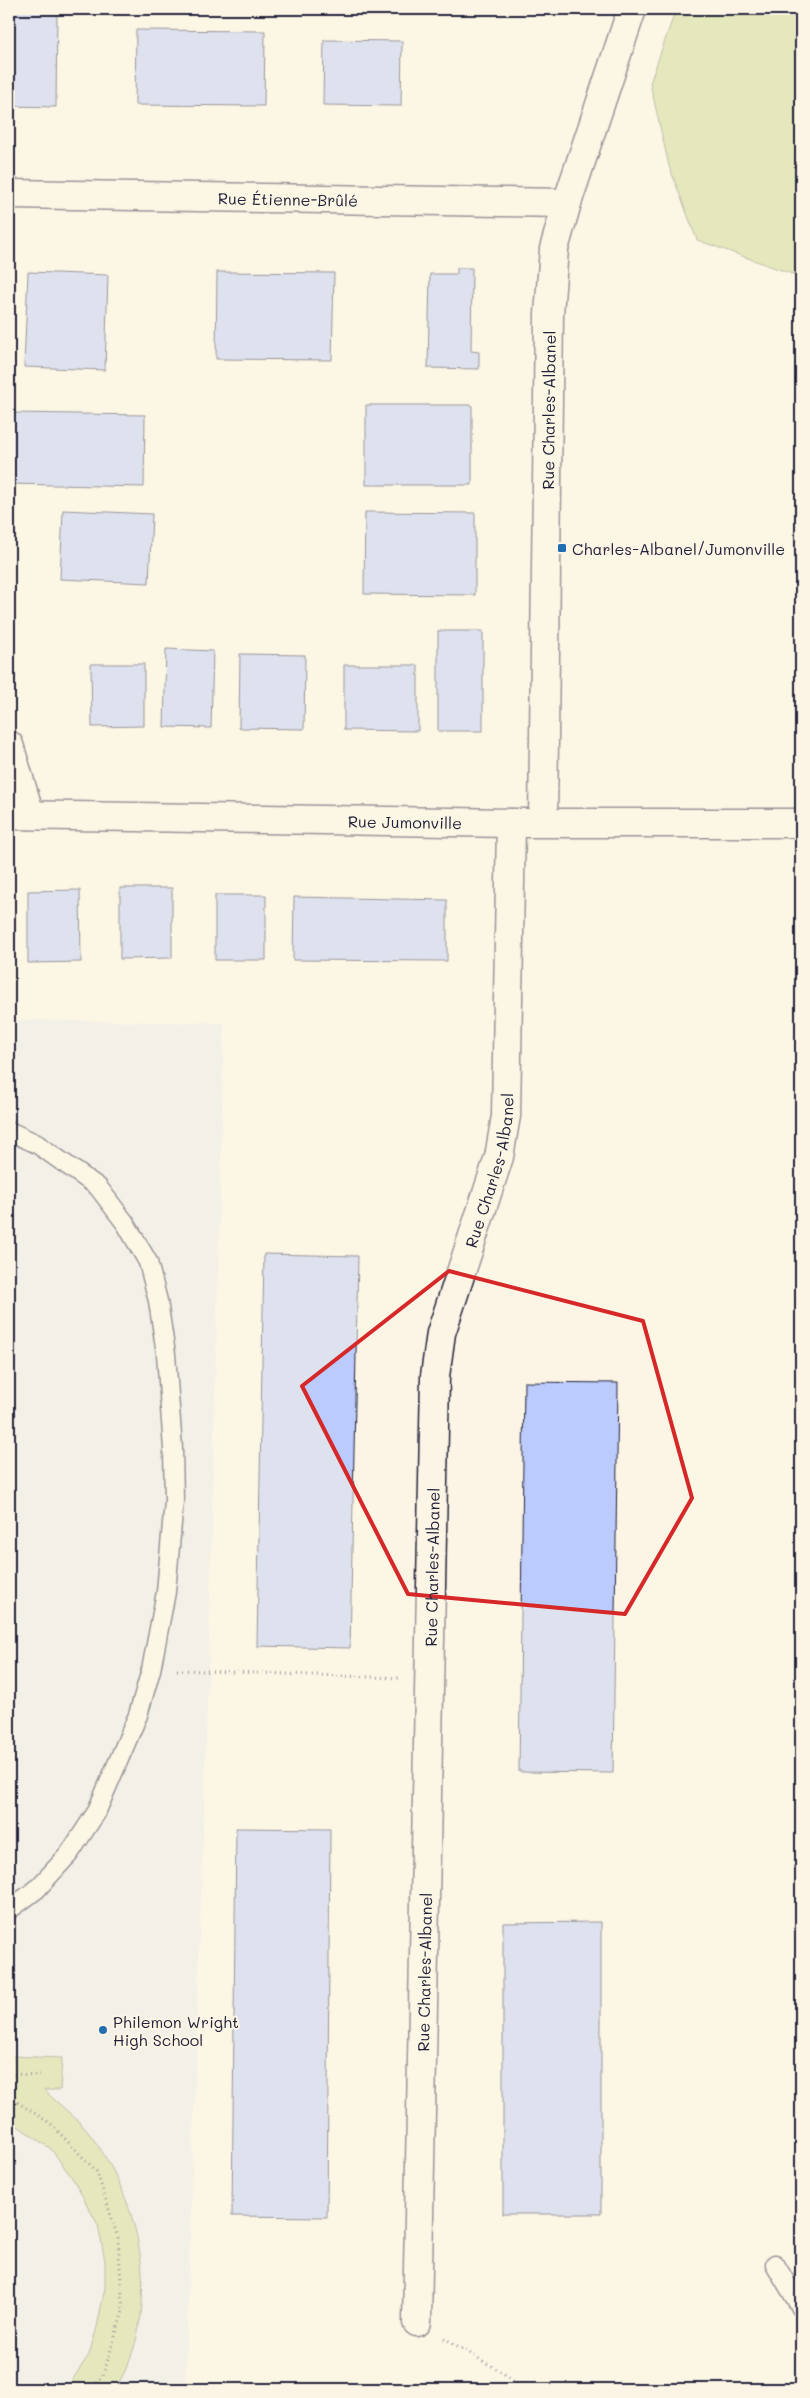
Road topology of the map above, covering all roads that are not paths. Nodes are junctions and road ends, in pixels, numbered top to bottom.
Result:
1 (632, 9) edge
2 (9, 194) edge
3 (567, 203) junction
4 (9, 745) edge
5 (20, 815) edge
6 (543, 822) junction
7 (511, 823) junction
8 (801, 823) edge
9 (9, 1131) edge
10 (9, 1910) edge
11 (774, 2264) dead end
12 (801, 2308) edge
13 (418, 2322) road end

1 - 3 street, Rue Charles-Albanel
2 - 3 street, Rue Étienne-Brûlé
3 - 6 street, Rue Charles-Albanel
4 - 5 street
5 - 7 street, Rue Jumonville
6 - 7 street, Rue Jumonville
6 - 8 street, Rue Jumonville
7 - 13 street, Rue Charles-Albanel
9 - 10 lane
11 - 12 lane

